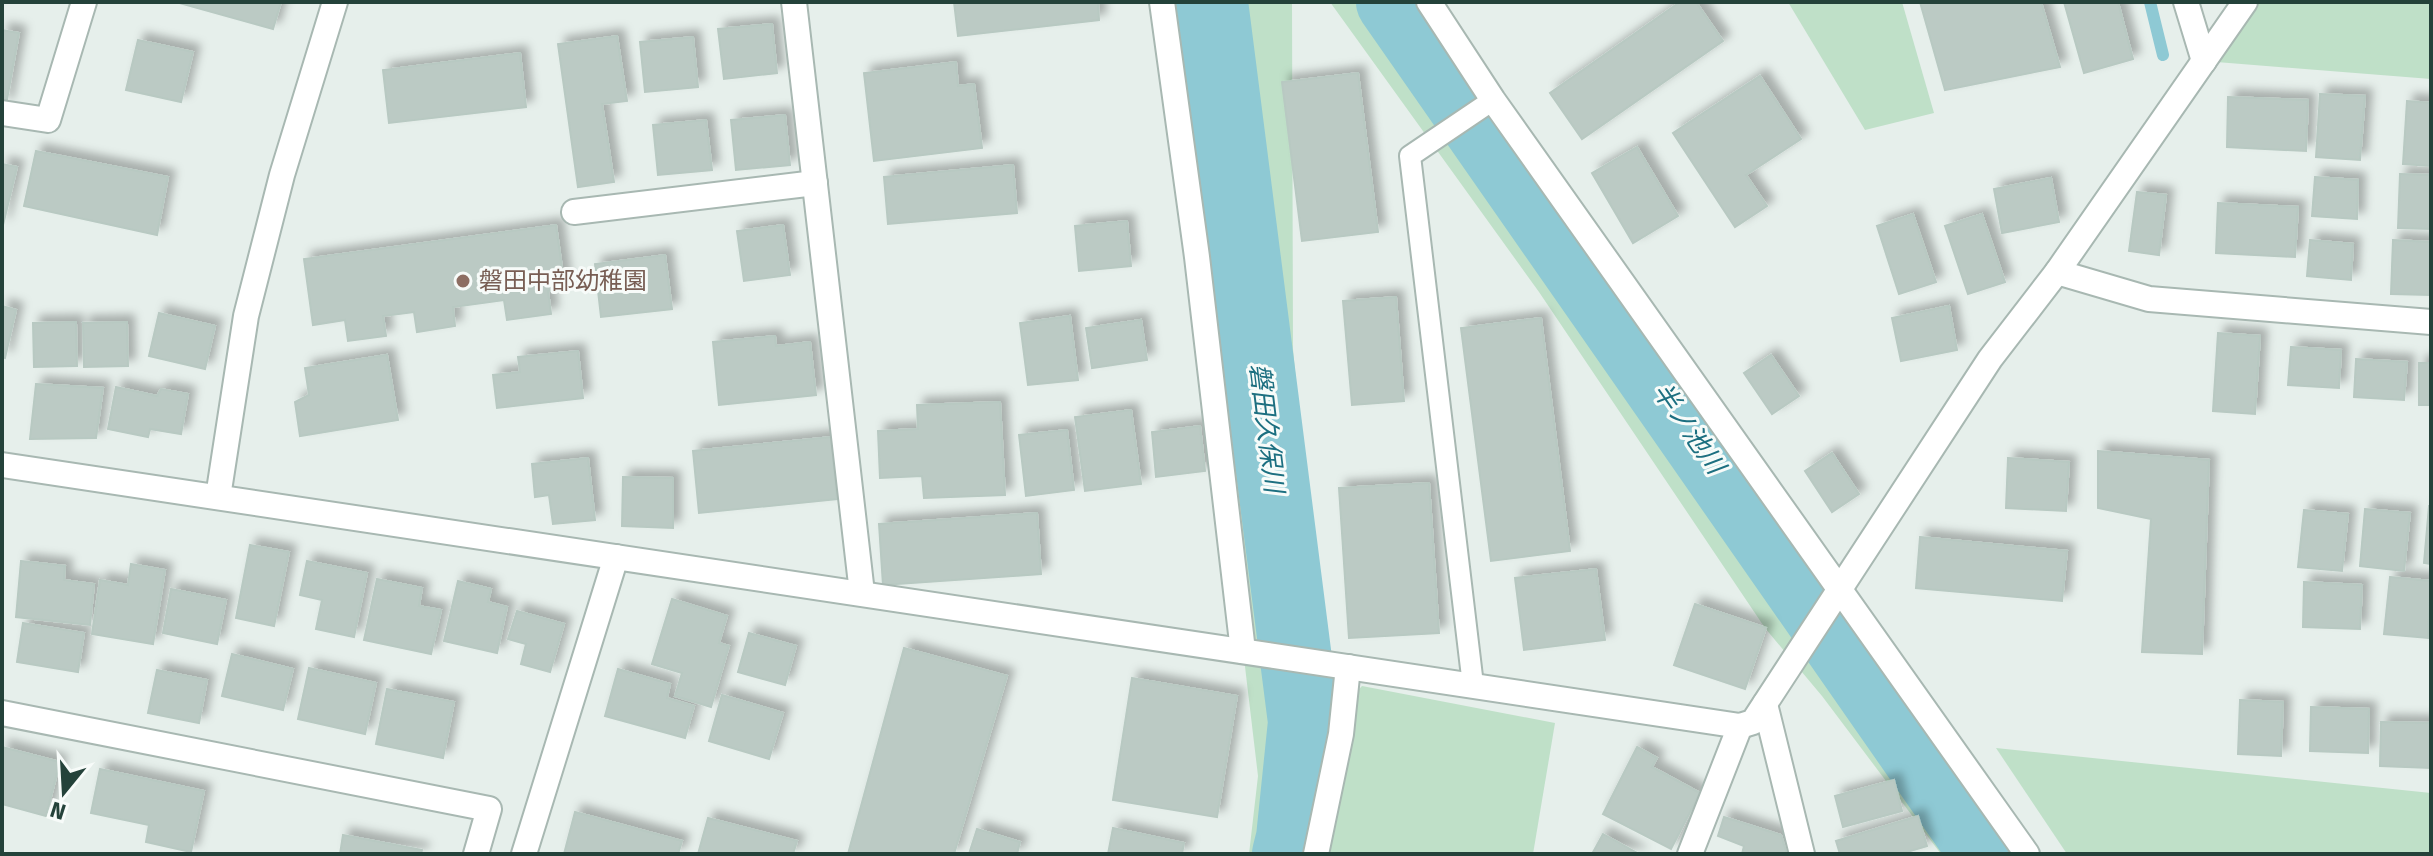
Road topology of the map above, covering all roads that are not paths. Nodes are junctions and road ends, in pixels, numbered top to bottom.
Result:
1 (84, 2) edge
2 (335, 2) edge
3 (794, 2) edge
4 (1162, 2) edge
5 (1429, 2) edge
6 (2186, 2) edge
7 (2245, 2) edge
8 (2204, 61) junction
9 (1493, 100) junction
10 (2, 113) edge
11 (815, 183) junction
12 (574, 212) dead end
13 (2057, 272) junction
14 (2431, 322) edge
15 (2, 465) edge
16 (218, 497) junction
17 (616, 557) junction
18 (1841, 588) junction
19 (862, 593) junction
20 (1250, 652) junction
21 (1348, 667) junction
22 (1473, 685) junction
23 (1765, 704) junction
24 (2, 713) edge
25 (1740, 726) junction
26 (476, 854) edge
27 (524, 854) edge
28 (1316, 854) edge
29 (1690, 854) edge
30 (1802, 854) edge
31 (2027, 854) edge

1 - 10 street
2 - 16 street
3 - 11 street
4 - 20 street
5 - 9 street
6 - 8 street
7 - 8 street
8 - 13 street
9 - 18 street
9 - 22 lane
11 - 12 street
11 - 19 street
13 - 14 street
13 - 18 street
15 - 16 street
16 - 17 street
17 - 19 street
17 - 27 street
18 - 23 street
18 - 31 street
19 - 20 street
20 - 21 street
21 - 22 street
21 - 28 street
22 - 25 street
23 - 25 street
23 - 30 street
24 - 26 street
25 - 29 street

